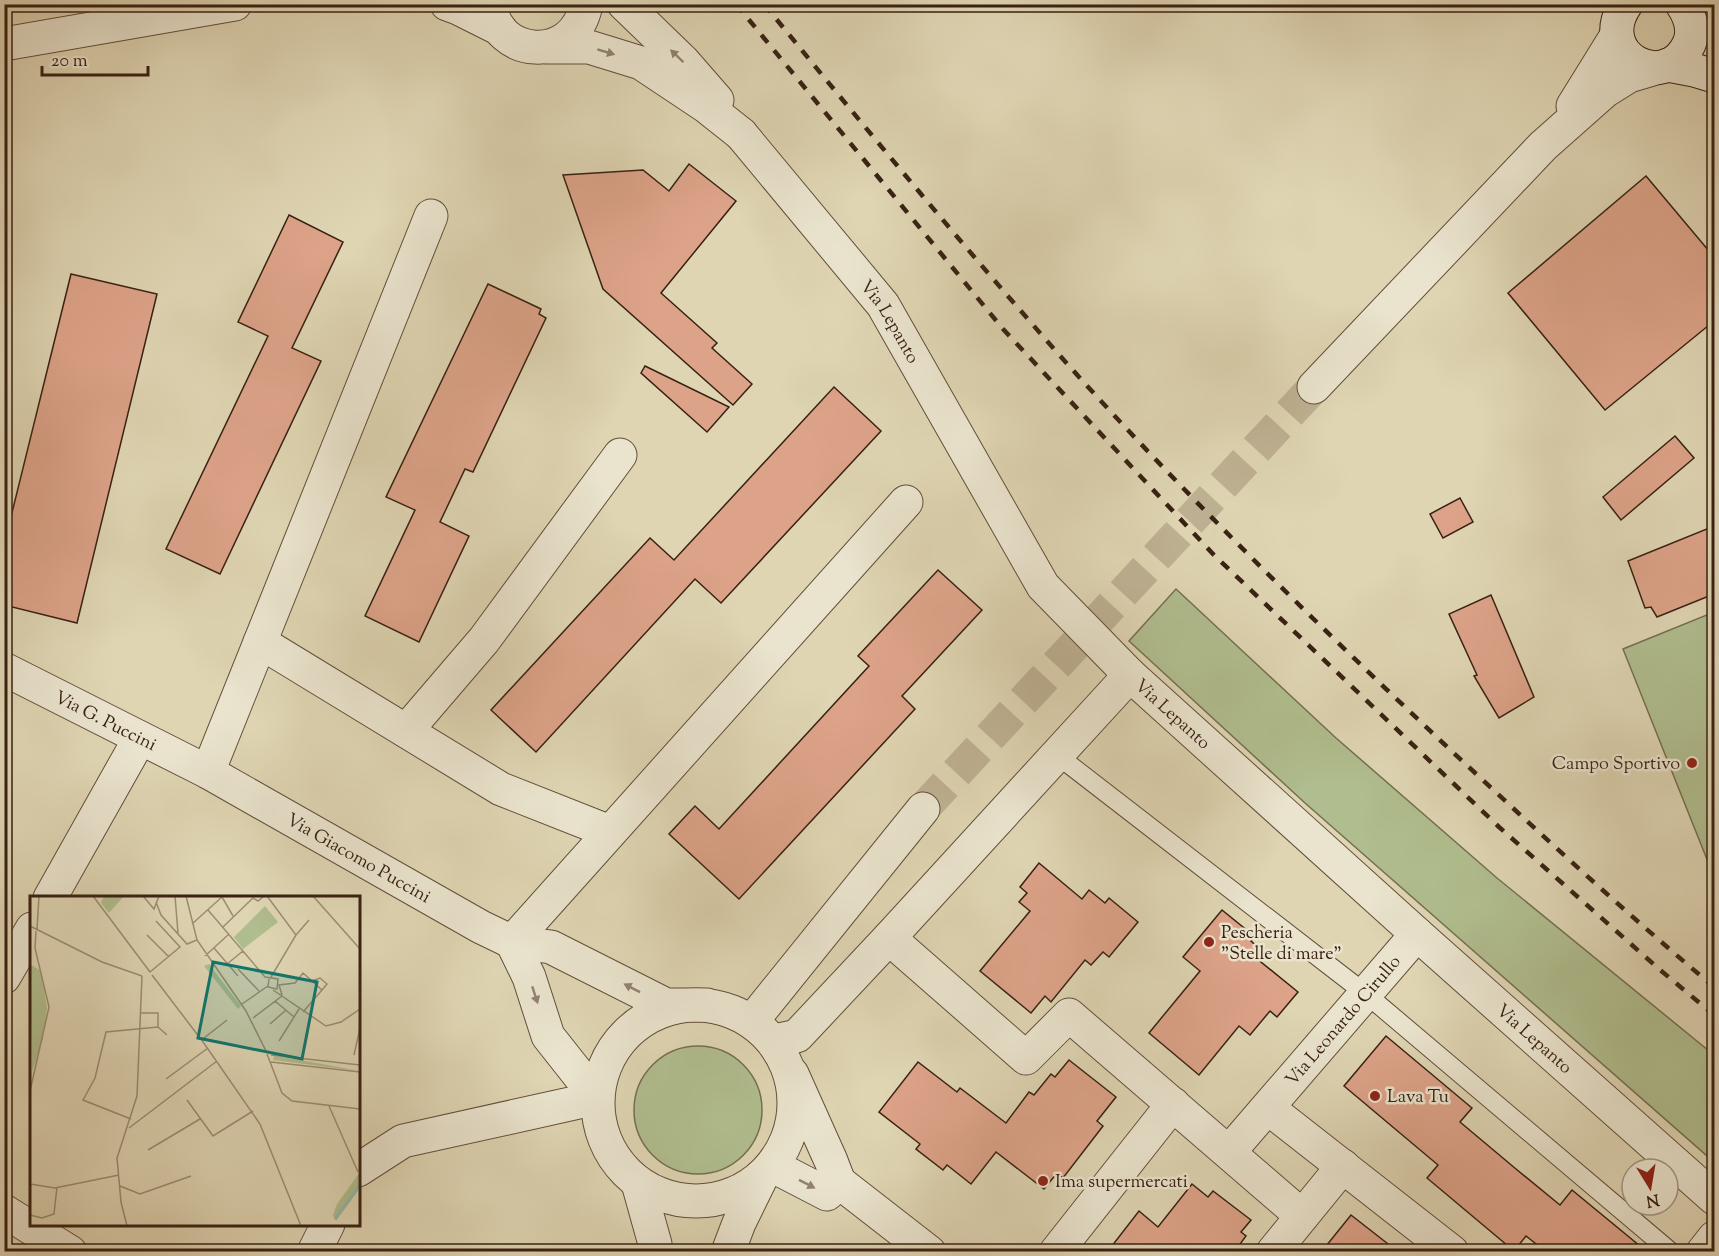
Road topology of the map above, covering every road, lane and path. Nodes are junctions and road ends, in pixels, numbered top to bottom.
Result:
1 (235, 4) edge
2 (447, 4) edge
3 (586, 4) edge
4 (624, 4) edge
5 (1685, 10) edge
6 (496, 17) edge
7 (1618, 17) edge
8 (1714, 43) edge
9 (4, 44) edge
10 (548, 47) junction
11 (1662, 67) junction
12 (1714, 76) edge
13 (741, 134) junction
14 (1543, 146) junction
15 (431, 216) dead end
16 (1314, 387) tunnel mouth
17 (620, 455) dead end
18 (906, 502) dead end
19 (260, 642) junction
20 (4, 669) edge
21 (1130, 675) junction
22 (406, 731) junction
23 (140, 738) junction
24 (1057, 755) junction
25 (208, 772) junction
26 (923, 809) tunnel mouth
27 (610, 832) junction
28 (51, 896) edge
29 (30, 932) edge
30 (1417, 934) junction
31 (889, 938) junction
32 (512, 942) junction
33 (4, 977) edge
34 (1366, 993) junction
35 (707, 1005) junction
36 (763, 1031) junction
37 (792, 1074) junction
38 (597, 1098) junction
39 (1173, 1104) junction
40 (1268, 1108) junction
41 (1229, 1152) junction
42 (1343, 1166) junction
43 (360, 1169) edge
44 (767, 1171) junction
45 (839, 1182) junction
46 (638, 1183) junction
47 (1714, 1198) edge
48 (4, 1211) edge
49 (1302, 1216) junction
50 (327, 1226) edge
51 (1714, 1238) edge
52 (70, 1251) edge
53 (314, 1251) edge
54 (655, 1251) edge
55 (728, 1251) edge
56 (929, 1251) edge
57 (1056, 1251) edge
58 (1273, 1251) edge
59 (1452, 1251) edge
60 (1671, 1251) edge
61 (1703, 1251) edge

1 - 9 street
2 - 6 street
3 - 10 street
13 -> 4 street
5 - 8 street
5 - 11 street
6 - 10 street
7 - 11 street
7 - 14 street
10 -> 13 street
11 - 12 street
11 - 14 street
13 - 21 street, Via Lepanto
14 - 16 street
15 - 19 street
17 - 22 street
18 - 27 street
19 - 22 street
19 - 25 street
20 - 23 street, Via G. Puccini
21 - 24 street
21 - 30 street, Via Lepanto
22 - 27 street
23 - 25 street, Via G. Puccini
23 - 28 street
24 - 31 street
24 - 34 lane
25 - 32 street, Via Giacomo Puccini
26 - 36 street
27 - 32 street
29 - 33 street
30 - 34 street, Via Leonardo Cirullo
30 - 47 street, Via Lepanto
31 - 36 street
31 - 39 street
35 -> 32 street, Via Giacomo Puccini
32 -> 38 street
34 - 40 street, Via Leonardo Cirullo
34 - 60 lane
35 - 36 street
35 - 38 street
36 - 37 street
37 - 44 street
37 - 45 street
38 - 43 street
38 - 46 street
39 - 41 street
39 - 57 street
40 - 41 street, Via Leonardo Cirullo
40 - 42 street
41 - 49 street
42 - 49 street
42 - 59 street
44 -> 45 street
44 - 46 street
44 - 55 street
45 - 56 street
46 - 54 street
48 - 52 street
49 - 58 street
50 - 53 street
51 - 61 street

